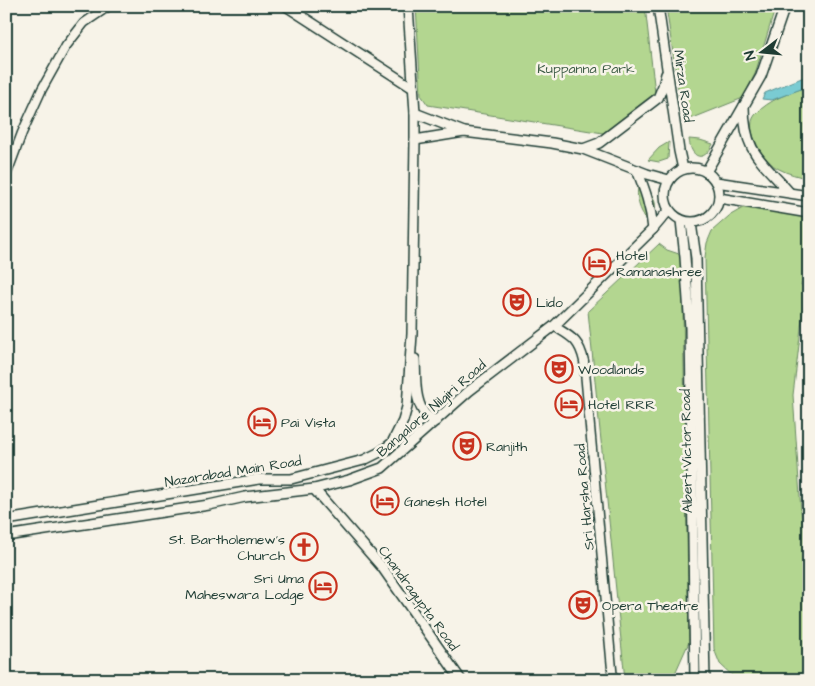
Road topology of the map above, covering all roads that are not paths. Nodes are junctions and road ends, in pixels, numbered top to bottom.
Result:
1 (109, 6) edge
2 (286, 6) edge
3 (408, 6) edge
4 (658, 6) edge
5 (785, 6) edge
6 (667, 67) junction
7 (413, 88) junction
8 (744, 106) junction
9 (415, 113) junction
10 (464, 132) junction
11 (415, 140) junction
12 (583, 150) junction
13 (684, 169) junction
14 (637, 170) junction
15 (706, 172) junction
16 (6, 176) edge
17 (669, 180) junction
18 (716, 182) junction
19 (789, 192) junction
20 (809, 196) edge
21 (719, 198) junction
22 (669, 210) junction
23 (809, 213) edge
24 (681, 220) junction
25 (690, 223) junction
26 (653, 229) junction
27 (554, 326) junction
28 (412, 334) junction
29 (436, 421) junction
30 (314, 489) junction
31 (6, 520) edge
32 (6, 536) edge
33 (461, 680) edge
34 (612, 680) edge
35 (695, 680) edge
36 (705, 680) edge

1 - 16 street
2 - 7 main road
3 - 7 main road
4 - 6 main road, Mirza Road
5 - 8 main road
6 - 12 main road
6 - 13 main road, Mirza Road
7 - 9 main road, Nazarabad Main Road
8 - 15 main road
8 - 19 main road
9 - 10 main road
9 - 11 main road, Nazarabad Main Road
10 - 11 main road
10 - 12 main road
11 - 28 main road, Nazarabad Main Road
12 - 14 main road
13 - 15 main road
13 - 17 main road
14 - 17 main road
14 - 26 main road
15 - 18 main road
17 - 22 main road
18 - 19 main road
18 - 21 main road
19 - 20 main road
21 - 23 main road
21 - 25 main road
22 - 24 main road
22 - 26 main road, Bangalore Nilgiri Road
24 - 25 main road
24 - 35 main road
25 - 36 main road, Albert Victor Road
26 - 27 main road, Bangalore Nilgiri Road
27 - 29 main road, Bangalore Nilgiri Road
27 - 34 street, Sri Harsha Road
28 - 29 main road
28 - 31 main road, Nazarabad Main Road
29 - 30 main road, Bangalore Nilgiri Road
30 - 32 main road, Bangalore Nilgiri Road
30 - 33 main road, Chandragupta Road

